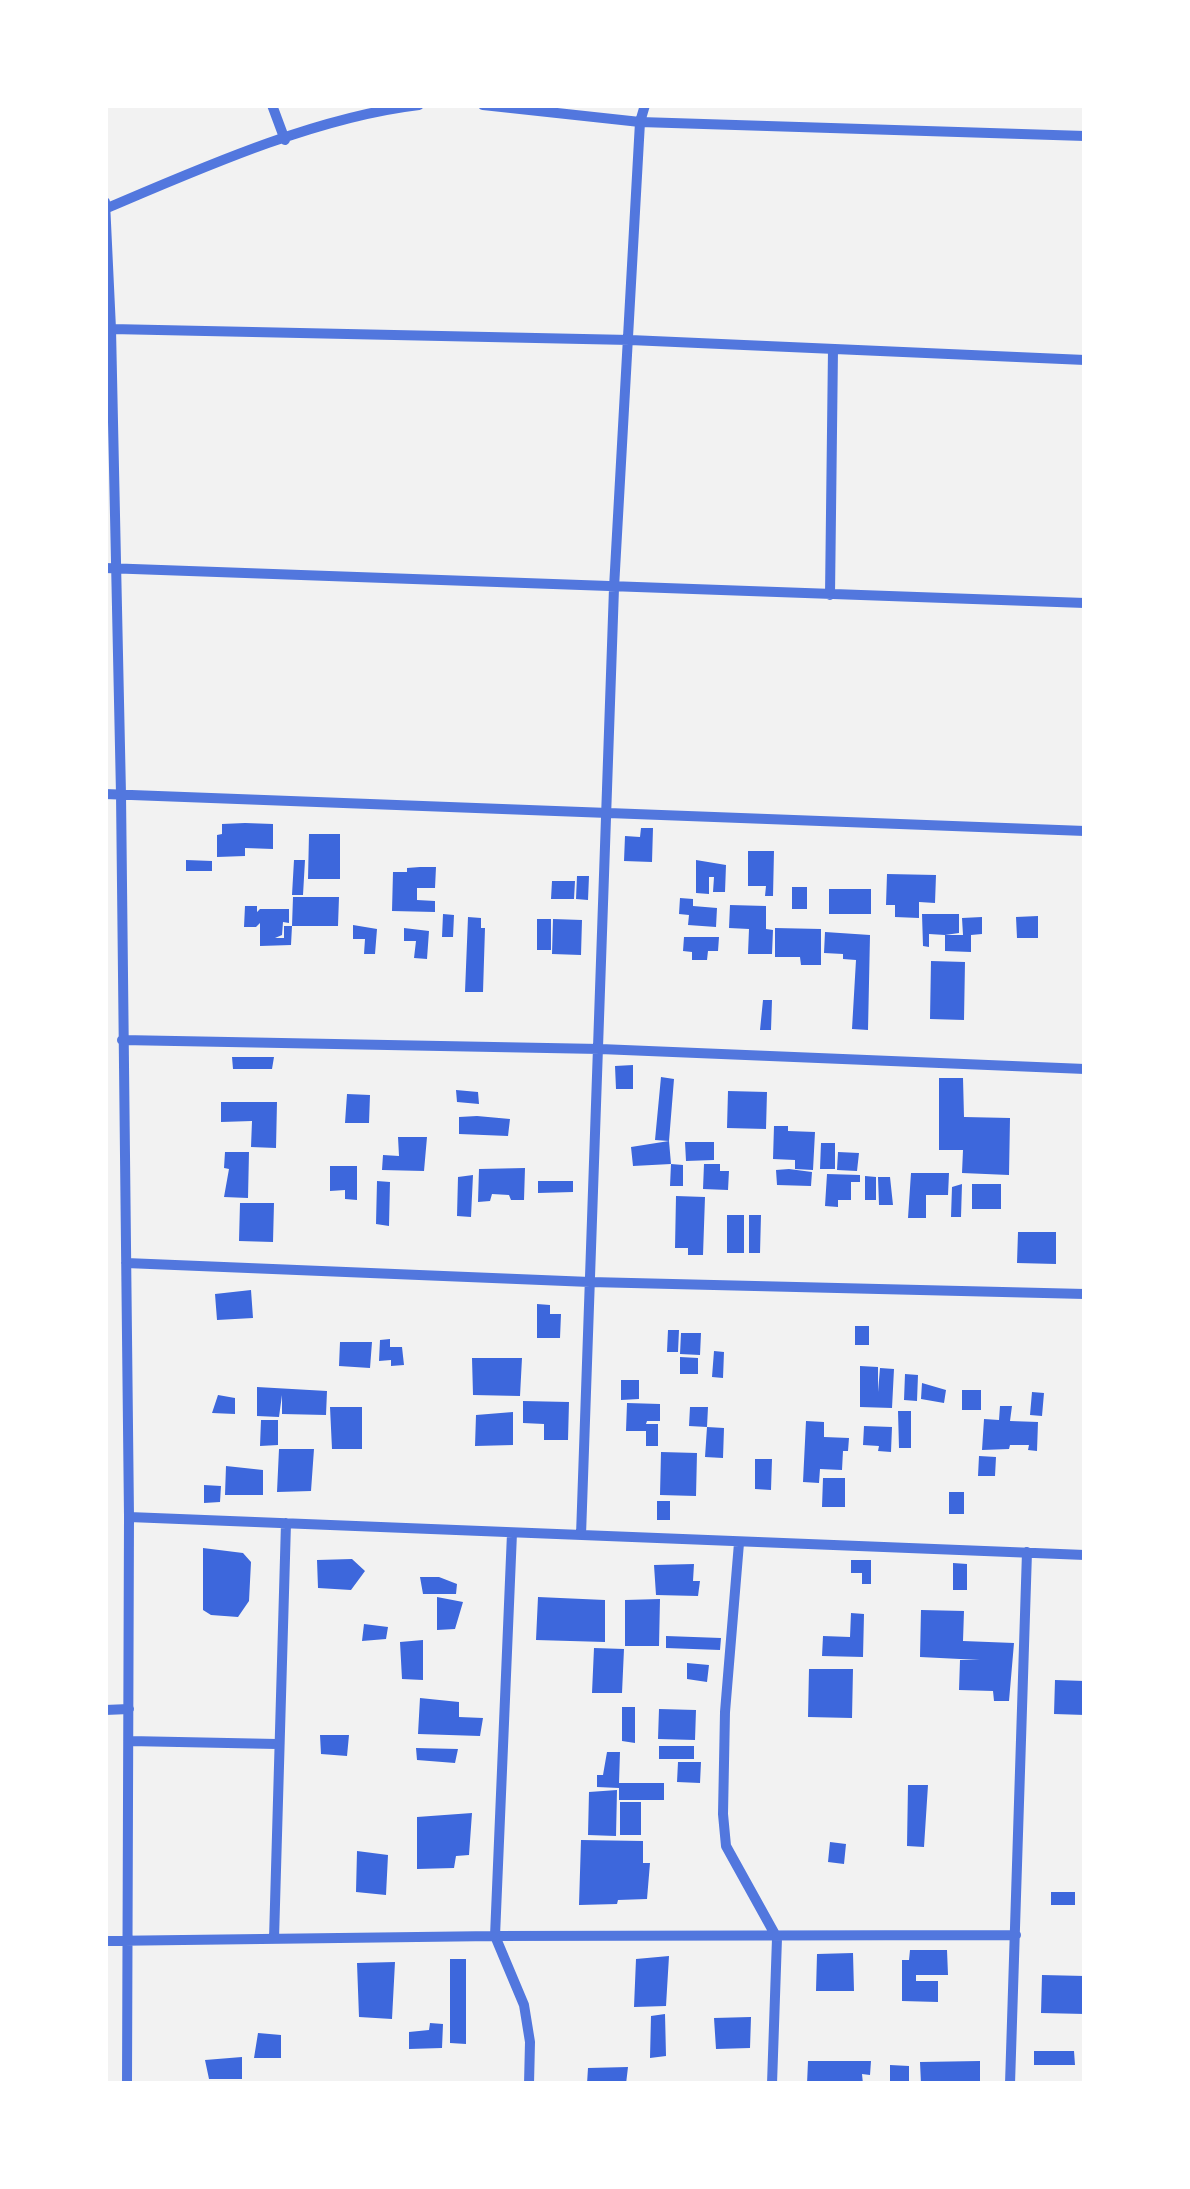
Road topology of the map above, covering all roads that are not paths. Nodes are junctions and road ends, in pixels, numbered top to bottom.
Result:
1 (272, 105) edge
2 (419, 105) edge
3 (483, 105) edge
4 (644, 105) edge
5 (640, 122) junction
6 (1085, 136) edge
7 (285, 140) junction
8 (106, 206) edge
9 (112, 328) junction
10 (630, 340) junction
11 (832, 349) junction
12 (1085, 360) edge
13 (110, 568) edge
14 (614, 588) junction
15 (830, 595) junction
16 (1085, 602) edge
17 (105, 794) edge
18 (121, 794) junction
19 (605, 814) junction
20 (1085, 832) edge
21 (105, 1020) edge
22 (121, 1020) junction
23 (122, 1040) junction
24 (600, 1049) junction
25 (1085, 1069) edge
26 (126, 1263) junction
27 (590, 1282) junction
28 (1085, 1294) edge
29 (129, 1517) junction
30 (286, 1523) junction
31 (512, 1532) junction
32 (581, 1535) junction
33 (739, 1543) junction
34 (1028, 1552) junction
35 (1085, 1555) edge
36 (105, 1710) edge
37 (129, 1710) junction
38 (129, 1741) junction
39 (277, 1744) junction
40 (1016, 1935) junction
41 (495, 1936) junction
42 (274, 1938) junction
43 (777, 1938) junction
44 (128, 1941) junction
45 (105, 1942) edge
46 (127, 2084) edge
47 (528, 2084) edge
48 (772, 2084) edge
49 (1010, 2084) edge

1 - 7 street
2 - 7 street
3 - 5 street
4 - 5 street
5 - 6 street
5 - 10 street
7 - 8 street
8 - 9 street
9 - 10 street
9 - 13 street
10 - 11 street
10 - 14 street
11 - 12 street
11 - 15 street
13 - 14 street
13 - 18 street
14 - 15 street
14 - 19 street
15 - 16 street
17 - 18 street
18 - 19 street
18 - 22 street
19 - 20 street
19 - 24 street
21 - 22 street
22 - 23 street
23 - 24 street
23 - 26 street
24 - 25 street
24 - 27 street
26 - 27 street
26 - 29 street
27 - 28 street
27 - 32 street
29 - 30 street
29 - 37 street
30 - 31 street
30 - 39 street
31 - 32 street
31 - 41 street
32 - 33 street
33 - 34 street
33 - 43 street
34 - 35 street
34 - 40 street
36 - 37 street
37 - 38 street
38 - 39 street
38 - 44 street
39 - 42 street
40 - 43 street
40 - 49 street
41 - 42 street
41 - 43 street
41 - 47 street
42 - 44 street
43 - 48 street
44 - 45 street
44 - 46 street

